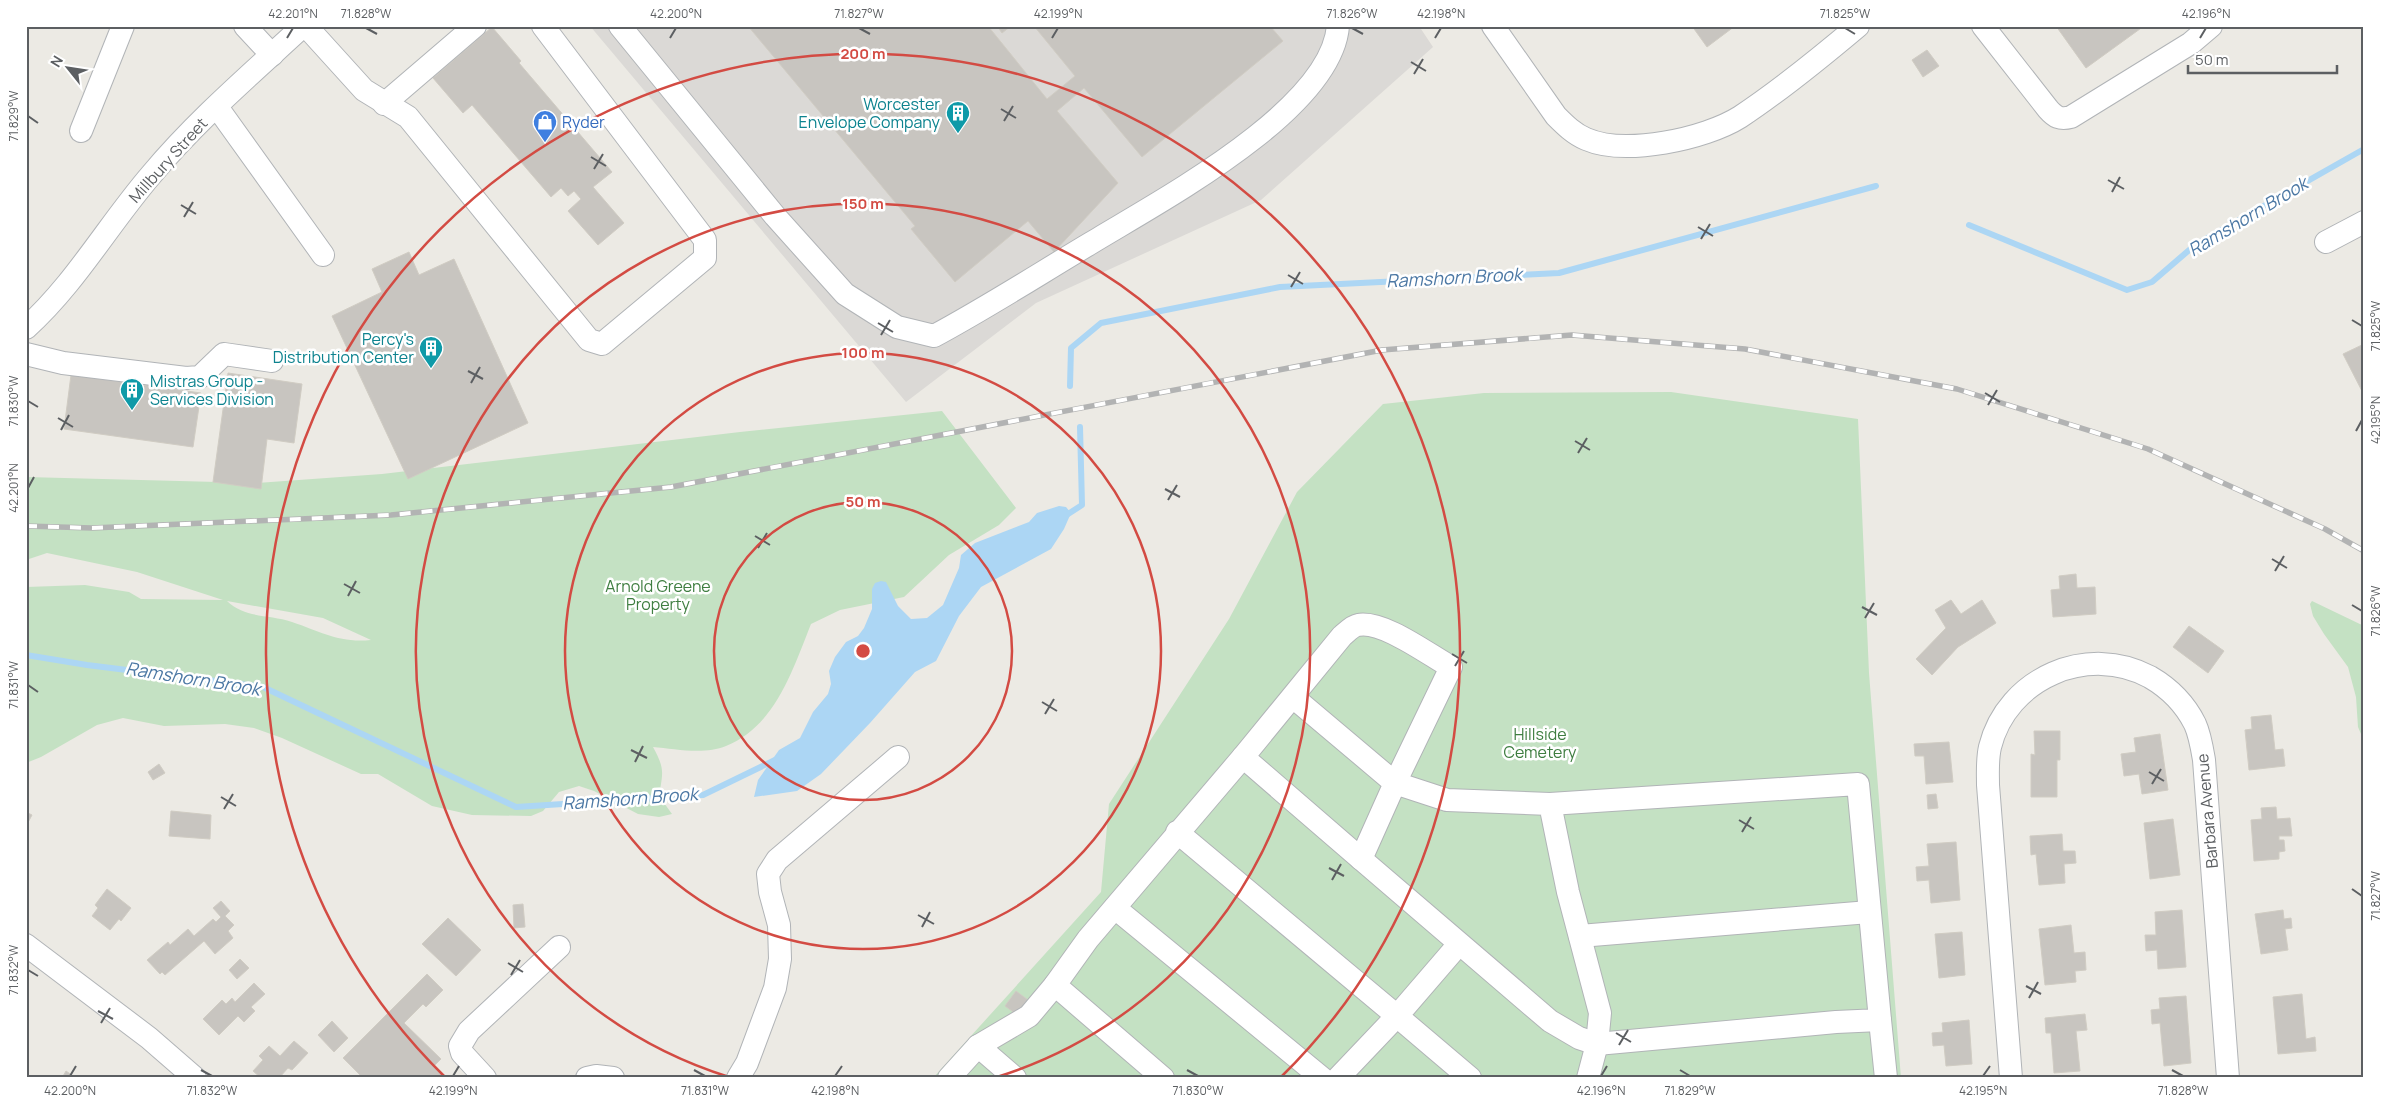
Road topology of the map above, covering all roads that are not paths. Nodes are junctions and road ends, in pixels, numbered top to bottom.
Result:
1 (123, 26) edge
2 (245, 26) edge
3 (304, 26) edge
4 (476, 26) edge
5 (544, 26) edge
6 (620, 26) edge
7 (1338, 26) edge
8 (1493, 26) edge
9 (1858, 26) edge
10 (1983, 26) edge
11 (2211, 26) edge
12 (272, 55) junction
13 (384, 104) junction
14 (216, 107) junction
15 (81, 131) dead end
16 (2364, 222) edge
17 (2326, 242) dead end
18 (323, 255) dead end
19 (26, 328) edge
20 (26, 354) edge
21 (272, 361) dead end
22 (1293, 697) junction
23 (898, 757) dead end
24 (1243, 757) junction
25 (1395, 783) junction
26 (1550, 804) junction
27 (1177, 832) junction
28 (1361, 859) junction
29 (1115, 908) junction
30 (1869, 912) junction
31 (1580, 936) junction
32 (26, 944) edge
33 (1458, 944) junction
34 (559, 947) dead end
35 (1055, 985) junction
36 (1397, 1016) junction
37 (1880, 1020) junction
38 (1597, 1044) junction
39 (978, 1046) junction
40 (195, 1078) edge
41 (485, 1078) edge
42 (586, 1078) edge
43 (613, 1078) edge
44 (738, 1078) edge
45 (950, 1078) edge
46 (1015, 1078) edge
47 (1163, 1078) edge
48 (1322, 1078) edge
49 (1338, 1078) edge
50 (1470, 1078) edge
51 (1588, 1078) edge
52 (1886, 1078) edge
53 (2010, 1078) edge
54 (2228, 1078) edge

1 - 15 street
2 - 12 street
3 - 12 street, Millbury Street
3 - 13 street
4 - 13 street
5 - 13 street
6 - 7 street
8 - 9 street
10 - 11 street
12 - 14 street, Millbury Street
14 - 18 street
14 - 19 street, Millbury Street
16 - 17 street
20 - 21 street
22 - 24 street
22 - 25 street
22 - 25 street
23 - 44 street
24 - 27 street
24 - 28 street
25 - 26 street
25 - 28 street
26 - 30 street
26 - 31 street
27 - 29 street
27 - 36 street
28 - 33 street
29 - 35 street
29 - 48 street
30 - 31 street
30 - 37 street
31 - 38 street
32 - 40 street
33 - 36 street
33 - 38 street
34 - 41 street
35 - 39 street
35 - 47 street
36 - 49 street
36 - 50 street
37 - 38 street
37 - 52 street
38 - 51 street
39 - 45 street
39 - 46 street
42 - 43 street
53 - 54 street, Barbara Avenue

